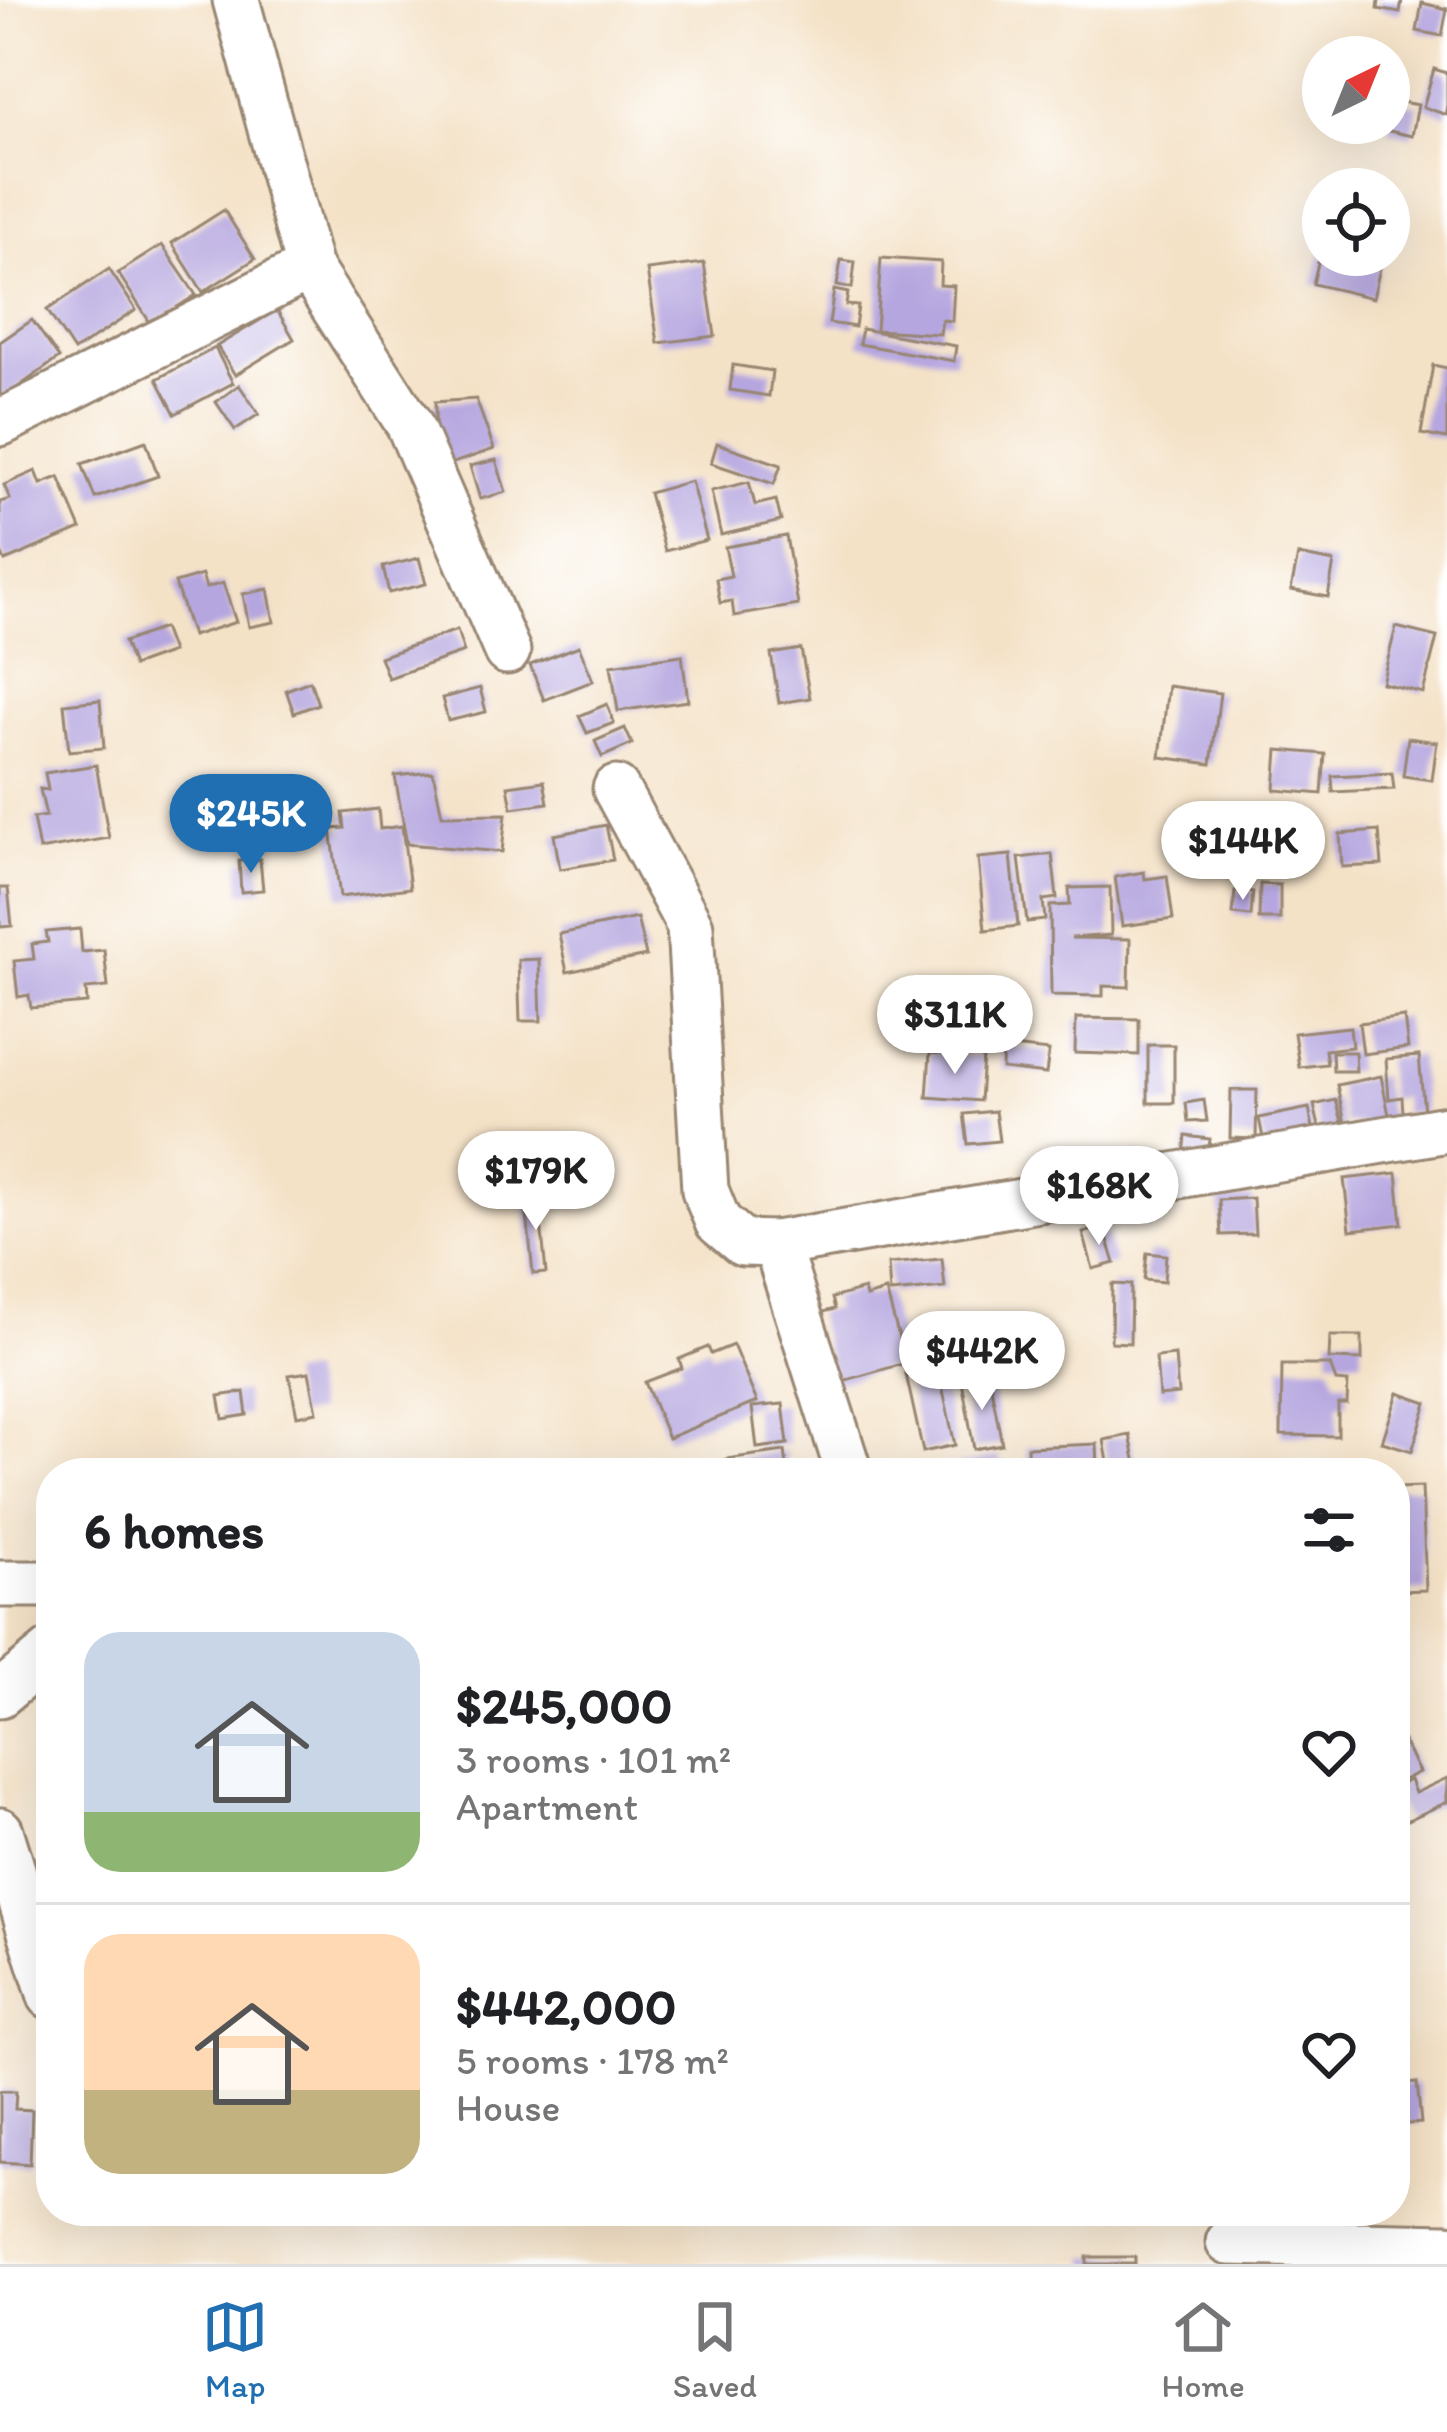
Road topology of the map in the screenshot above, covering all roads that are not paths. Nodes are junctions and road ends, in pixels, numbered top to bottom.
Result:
1 (236, 0) edge
2 (309, 268) junction
3 (0, 423) edge
4 (508, 651) dead end
5 (616, 789) dead end
6 (1447, 1129) edge
7 (776, 1244) junction
8 (844, 1458) edge
9 (36, 1584) edge
10 (0, 1585) edge
11 (36, 1664) edge
12 (0, 1694) edge
13 (0, 1831) edge
14 (36, 1947) edge
15 (1229, 2242) dead end
16 (1447, 2248) edge

1 - 2 street
2 - 3 street
2 - 4 street
5 - 7 street
6 - 7 street
7 - 8 street
9 - 10 street
11 - 12 street
13 - 14 street
15 - 16 street

